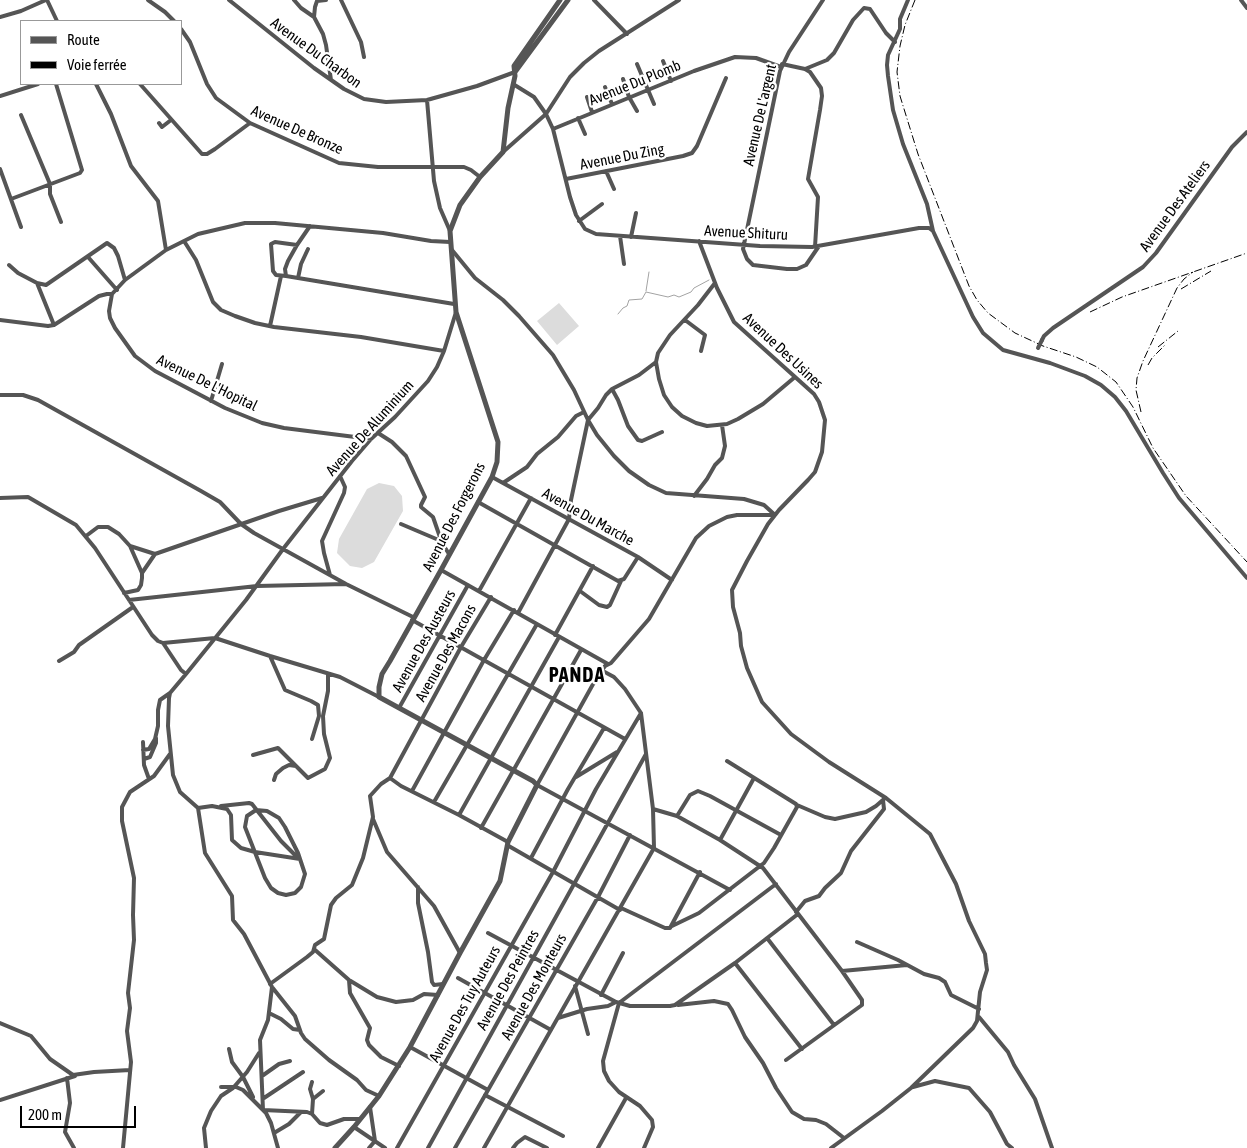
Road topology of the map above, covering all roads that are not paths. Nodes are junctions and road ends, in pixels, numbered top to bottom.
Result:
1 (46, 0) edge
2 (148, 0) edge
3 (229, 0) edge
4 (294, 0) edge
5 (326, 0) edge
6 (341, 0) edge
7 (560, 0) edge
8 (568, 0) edge
9 (594, 0) edge
10 (823, 0) edge
11 (908, 0) edge
12 (1242, 0) edge
13 (676, 1) edge
14 (1247, 8) edge
15 (0, 17) edge
16 (314, 17) junction
17 (56, 20) edge
18 (173, 20) edge
19 (542, 30) junction
20 (182, 31) edge
21 (627, 34) junction
22 (895, 42) junction
23 (364, 57) dead end
24 (663, 61) dead end
25 (637, 64) dead end
26 (781, 66) junction
27 (805, 69) junction
28 (515, 72) junction
29 (726, 78) dead end
30 (624, 79) dead end
31 (331, 80) junction
32 (670, 81) junction
33 (513, 84) junction
34 (35, 85) edge
35 (56, 85) edge
36 (97, 85) edge
37 (141, 85) edge
38 (605, 87) dead end
39 (648, 90) junction
40 (0, 96) edge
41 (587, 97) dead end
42 (629, 97) junction
43 (427, 100) junction
44 (612, 104) junction
45 (654, 104) dead end
46 (637, 111) dead end
47 (592, 112) junction
48 (546, 114) junction
49 (21, 115) dead end
50 (578, 118) junction
51 (171, 120) junction
52 (159, 123) dead end
53 (250, 123) junction
54 (553, 129) junction
55 (1247, 132) edge
56 (585, 134) dead end
57 (503, 152) junction
58 (432, 167) junction
59 (0, 169) edge
60 (606, 171) junction
61 (480, 177) junction
62 (566, 179) junction
63 (50, 184) junction
64 (614, 189) dead end
65 (10, 199) junction
66 (602, 204) dead end
67 (636, 213) dead end
68 (579, 221) junction
69 (61, 222) dead end
70 (310, 226) junction
71 (21, 227) dead end
72 (450, 231) junction
73 (934, 231) junction
74 (620, 236) junction
75 (631, 237) junction
76 (184, 240) junction
77 (699, 241) junction
78 (450, 242) junction
79 (743, 244) junction
80 (297, 245) junction
81 (817, 246) junction
82 (308, 249) dead end
83 (451, 249) junction
84 (166, 250) junction
85 (88, 256) junction
86 (624, 264) dead end
87 (9, 265) dead end
88 (284, 276) junction
89 (298, 278) junction
90 (125, 280) junction
91 (37, 283) junction
92 (715, 283) junction
93 (117, 290) junction
94 (112, 294) junction
95 (454, 304) junction
96 (456, 312) junction
97 (0, 320) edge
98 (685, 320) junction
99 (54, 325) junction
100 (270, 326) junction
101 (444, 350) junction
102 (701, 350) dead end
103 (1033, 358) junction
104 (656, 362) junction
105 (222, 364) dead end
106 (795, 377) junction
107 (612, 389) junction
108 (0, 395) edge
109 (212, 401) junction
110 (584, 412) junction
111 (588, 420) junction
112 (722, 425) junction
113 (662, 432) dead end
114 (378, 433) junction
115 (371, 439) junction
116 (340, 476) junction
117 (492, 477) junction
118 (503, 483) junction
119 (694, 496) junction
120 (0, 498) edge
121 (323, 498) junction
122 (531, 498) junction
123 (478, 502) junction
124 (775, 515) junction
125 (569, 520) junction
126 (517, 523) junction
127 (241, 524) junction
128 (401, 524) dead end
129 (86, 536) junction
130 (441, 541) junction
131 (555, 544) junction
132 (130, 546) junction
133 (282, 548) junction
134 (155, 554) junction
135 (449, 554) junction
136 (638, 557) junction
137 (593, 566) junction
138 (441, 570) junction
139 (142, 573) junction
140 (330, 575) junction
141 (1247, 578) edge
142 (672, 580) junction
143 (621, 581) junction
144 (346, 584) junction
145 (468, 585) junction
146 (257, 586) junction
147 (479, 591) junction
148 (580, 591) junction
149 (124, 593) junction
150 (490, 598) junction
151 (129, 600) junction
152 (133, 607) junction
153 (514, 610) junction
154 (518, 613) junction
155 (413, 618) junction
156 (537, 624) junction
157 (440, 635) junction
158 (557, 636) junction
159 (215, 638) junction
160 (163, 644) junction
161 (461, 647) junction
162 (581, 650) junction
163 (270, 656) junction
164 (484, 660) junction
165 (59, 661) dead end
166 (608, 664) junction
167 (601, 670) junction
168 (508, 673) junction
169 (186, 674) junction
170 (328, 674) junction
171 (532, 686) junction
172 (170, 692) junction
173 (379, 697) junction
174 (554, 698) junction
175 (399, 708) junction
176 (578, 712) junction
177 (641, 713) junction
178 (422, 720) junction
179 (604, 728) junction
180 (444, 732) junction
181 (156, 736) junction
182 (312, 739) dead end
183 (625, 740) junction
184 (143, 742) dead end
185 (468, 745) junction
186 (143, 750) junction
187 (619, 751) junction
188 (170, 754) junction
189 (646, 754) junction
190 (253, 755) dead end
191 (492, 758) junction
192 (144, 759) junction
193 (726, 760) dead end
194 (296, 766) junction
195 (514, 771) junction
196 (575, 777) junction
197 (390, 778) junction
198 (754, 778) junction
199 (149, 779) junction
200 (274, 780) dead end
201 (537, 785) junction
202 (412, 791) junction
203 (563, 799) junction
204 (884, 799) junction
205 (434, 802) junction
206 (797, 805) junction
207 (218, 806) junction
208 (198, 808) junction
209 (653, 809) junction
210 (256, 810) junction
211 (736, 810) junction
212 (584, 811) junction
213 (459, 815) junction
214 (677, 816) junction
215 (373, 817) junction
216 (608, 823) junction
217 (481, 828) junction
218 (630, 835) junction
219 (781, 835) junction
220 (720, 840) junction
221 (507, 844) junction
222 (654, 848) junction
223 (255, 852) junction
224 (531, 858) junction
225 (300, 859) junction
226 (760, 866) junction
227 (553, 872) junction
228 (700, 872) junction
229 (575, 884) junction
230 (776, 884) junction
231 (418, 887) junction
232 (730, 890) junction
233 (598, 897) junction
234 (620, 909) junction
235 (797, 913) junction
236 (672, 926) junction
237 (488, 933) dead end
238 (767, 938) junction
239 (857, 942) dead end
240 (511, 945) junction
241 (314, 949) junction
242 (460, 953) junction
243 (623, 953) dead end
244 (534, 957) junction
245 (735, 963) junction
246 (908, 965) junction
247 (555, 969) junction
248 (842, 972) junction
249 (458, 978) dead end
250 (349, 980) junction
251 (443, 984) junction
252 (576, 984) junction
253 (272, 985) junction
254 (485, 992) junction
255 (438, 994) junction
256 (600, 994) junction
257 (617, 1003) junction
258 (507, 1005) junction
259 (675, 1005) junction
260 (979, 1009) junction
261 (582, 1010) junction
262 (269, 1013) junction
263 (979, 1017) dead end
264 (529, 1018) junction
265 (558, 1018) junction
266 (0, 1024) edge
267 (834, 1025) junction
268 (300, 1030) junction
269 (551, 1030) junction
270 (588, 1034) dead end
271 (410, 1047) junction
272 (229, 1049) dead end
273 (802, 1049) junction
274 (260, 1051) junction
275 (786, 1060) dead end
276 (290, 1061) dead end
277 (399, 1066) junction
278 (444, 1066) junction
279 (130, 1070) junction
280 (304, 1072) dead end
281 (75, 1076) junction
282 (262, 1076) junction
283 (243, 1077) junction
284 (67, 1078) junction
285 (467, 1078) junction
286 (312, 1082) dead end
287 (221, 1087) dead end
288 (233, 1088) junction
289 (911, 1088) junction
290 (488, 1090) junction
291 (323, 1091) dead end
292 (485, 1095) junction
293 (379, 1096) junction
294 (264, 1098) junction
295 (626, 1098) junction
296 (313, 1099) junction
297 (0, 1100) edge
298 (257, 1103) junction
299 (370, 1107) junction
300 (508, 1107) junction
301 (263, 1110) junction
302 (301, 1112) junction
303 (312, 1114) junction
304 (360, 1119) junction
305 (354, 1127) junction
306 (274, 1133) junction
307 (563, 1136) dead end
308 (844, 1138) junction
309 (375, 1141) junction
310 (542, 1147) edge
311 (74, 1148) edge
312 (123, 1148) edge
313 (206, 1148) edge
314 (278, 1148) edge
315 (335, 1148) edge
316 (369, 1148) edge
317 (386, 1148) edge
318 (397, 1148) edge
319 (428, 1148) edge
320 (456, 1148) edge
321 (484, 1148) edge
322 (514, 1148) edge
323 (547, 1148) edge
324 (598, 1148) edge
325 (644, 1148) edge
326 (831, 1148) edge
327 (1012, 1148) edge
328 (1052, 1148) edge

1 - 15 street
1 - 17 street
2 - 18 street
3 - 31 street, Avenue Du Charbon
4 - 16 street
5 - 16 street
6 - 23 street
7 - 19 street
8 - 19 street
9 - 21 street
10 - 26 street, Avenue De L'argent
11 - 22 street
12 - 14 street
13 - 21 street
16 - 31 street
19 - 28 street
20 - 53 street, Avenue De Bronze
21 - 48 street
22 - 27 street
22 - 73 street
24 - 32 street
25 - 39 street
26 - 27 street, Avenue Du Plomb
26 - 32 street, Avenue Du Plomb
26 - 79 street, Avenue De L'argent
27 - 81 street
28 - 33 street
28 - 43 street, Avenue Du Charbon
29 - 60 street, Avenue Du Zing
30 - 42 street
31 - 43 street, Avenue Du Charbon
32 - 39 street, Avenue Du Plomb
33 - 48 street
33 - 57 street
34 - 40 street
35 - 63 street
36 - 84 street
37 - 51 street
38 - 44 street
39 - 42 street, Avenue Du Plomb
39 - 45 street
41 - 47 street
42 - 44 street, Avenue Du Plomb
42 - 46 street
43 - 58 street
44 - 47 street, Avenue Du Plomb
47 - 50 street, Avenue Du Plomb
48 - 54 street
48 - 57 street
49 - 63 street
50 - 54 street, Avenue Du Plomb
50 - 56 street
51 - 52 street
51 - 53 street
53 - 58 street, Avenue De Bronze
54 - 62 street
55 - 103 street, Avenue Des Ateliers, bridge
57 - 61 street
58 - 61 street, Avenue De Bronze
58 - 72 street
59 - 65 street
60 - 62 street, Avenue Du Zing
60 - 64 street
61 - 72 street
62 - 68 street
63 - 65 street
63 - 69 street
65 - 71 street
66 - 68 street
67 - 75 street
68 - 74 street, Avenue Shituru
70 - 76 street
70 - 78 street
70 - 80 street
72 - 78 street, Avenue Des Forgerons
73 - 81 street, Avenue Shituru
73 - 103 street
74 - 75 street, Avenue Shituru
74 - 86 street
75 - 77 street, Avenue Shituru
76 - 84 street
76 - 100 street
77 - 79 street, Avenue Shituru
77 - 92 street, Avenue Des Usines
78 - 83 street, Avenue Des Forgerons
79 - 81 street, Avenue Shituru
79 - 81 street
80 - 88 street
80 - 88 street
82 - 89 street
83 - 95 street, Avenue Des Forgerons
83 - 110 street
84 - 90 street
85 - 90 street
85 - 91 street
85 - 93 street
87 - 91 street
88 - 89 street
88 - 100 street
89 - 95 street
90 - 93 street
91 - 99 street
92 - 98 street
92 - 106 street, Avenue Des Usines
93 - 94 street
94 - 99 street
94 - 109 street, Avenue De L'Hopital
95 - 96 street, Avenue Des Forgerons
96 - 101 street, Avenue De Aluminium
96 - 117 street, Avenue Des Forgerons
97 - 99 street
98 - 102 street
98 - 104 street
100 - 101 street
101 - 114 street, Avenue De Aluminium
103 - 141 street
104 - 107 street
104 - 112 street
105 - 109 street
106 - 112 street
106 - 124 street, Avenue Des Usines
107 - 111 street
107 - 113 street
108 - 127 street
109 - 115 street, Avenue De L'Hopital
110 - 111 street
110 - 118 street
111 - 119 street
111 - 125 street
112 - 119 street
114 - 115 street, Avenue De Aluminium
114 - 130 street
115 - 116 street, Avenue De Aluminium
116 - 121 street, Avenue De Aluminium
116 - 140 street
117 - 118 street, Avenue Du Marche
117 - 123 street, Avenue Des Forgerons
118 - 122 street, Avenue Du Marche
119 - 124 street
120 - 129 street
121 - 127 street
121 - 133 street, Avenue De Aluminium
122 - 125 street, Avenue Du Marche
122 - 126 street
123 - 126 street
123 - 135 street, Avenue Des Forgerons
124 - 142 street
124 - 204 street, Avenue Des Usines
125 - 131 street
125 - 136 street, Avenue Du Marche
126 - 131 street
126 - 147 street
127 - 133 street
127 - 134 street
128 - 130 street
129 - 132 street
129 - 149 street
130 - 135 street
131 - 137 street
131 - 154 street
132 - 134 street
132 - 139 street
133 - 140 street
133 - 146 street, Avenue De Aluminium
134 - 139 street
135 - 138 street, Avenue Des Forgerons
136 - 142 street, Avenue Du Marche
136 - 143 street
137 - 143 street
137 - 148 street
138 - 145 street
138 - 155 street, Avenue Des Forgerons
139 - 149 street
140 - 144 street
142 - 166 street
143 - 148 street
144 - 146 street
144 - 155 street
145 - 147 street
145 - 157 street, Avenue Des Austeurs
146 - 151 street
146 - 159 street, Avenue De Aluminium
147 - 150 street
148 - 158 street
149 - 151 street
150 - 153 street
150 - 161 street, Avenue Des Macons
151 - 152 street
152 - 160 street
152 - 165 street
153 - 154 street
153 - 164 street
154 - 156 street
155 - 157 street
155 - 173 street, Avenue Des Forgerons
156 - 158 street
156 - 168 street
157 - 161 street
157 - 175 street, Avenue Des Austeurs
158 - 162 street
158 - 171 street
159 - 160 street
159 - 163 street
159 - 169 street, Avenue De Aluminium
160 - 169 street
161 - 164 street
161 - 178 street, Avenue Des Macons
162 - 166 street
162 - 174 street
163 - 170 street
163 - 182 street
164 - 168 street
164 - 180 street
166 - 167 street
167 - 176 street
167 - 177 street
168 - 171 street
168 - 185 street
169 - 172 street, Avenue De Aluminium
170 - 173 street
170 - 194 street
171 - 174 street
171 - 191 street
172 - 181 street, Avenue De Aluminium
172 - 188 street
173 - 175 street
174 - 176 street
174 - 195 street
175 - 178 street
176 - 179 street
176 - 201 street
177 - 183 street, Avenue Des Tuy Auteurs
177 - 189 street
178 - 180 street
178 - 197 street, Avenue Des Macons
179 - 183 street
179 - 196 street
180 - 185 street
180 - 202 street
181 - 186 street
181 - 192 street, Avenue De Aluminium
183 - 187 street, Avenue Des Tuy Auteurs
184 - 186 street
185 - 191 street
185 - 205 street
186 - 192 street
187 - 196 street
187 - 212 street, Avenue Des Tuy Auteurs
188 - 199 street
188 - 208 street
189 - 209 street
189 - 216 street, Avenue Des Peintres
190 - 194 street
191 - 195 street
191 - 213 street
192 - 199 street
193 - 198 street
194 - 200 street
195 - 201 street
195 - 217 street
196 - 203 street
197 - 202 street
197 - 215 street, Avenue Des Macons
198 - 206 street
198 - 211 street
199 - 279 street
201 - 203 street
201 - 221 street
202 - 205 street
203 - 212 street
203 - 224 street
204 - 206 street
204 - 235 street
204 - 260 street, Avenue Des Usines
205 - 213 street
206 - 219 street
207 - 208 street
207 - 210 street
207 - 223 street
208 - 253 street
209 - 214 street
209 - 222 street
210 - 223 street
210 - 225 street
210 - 225 street
211 - 214 street
211 - 219 street
211 - 220 street
212 - 216 street
212 - 227 street, Avenue Des Tuy Auteurs
213 - 217 street
214 - 220 street
215 - 231 street
215 - 241 street
216 - 218 street
216 - 229 street, Avenue Des Peintres
217 - 221 street
218 - 222 street
218 - 233 street, Avenue Des Monteurs
219 - 226 street
220 - 226 street
221 - 224 street
221 - 242 street
222 - 228 street
222 - 234 street
223 - 225 street
223 - 225 street
224 - 227 street
226 - 230 street
226 - 232 street
227 - 229 street
227 - 240 street, Avenue Des Tuy Auteurs
228 - 232 street
228 - 236 street
229 - 233 street
229 - 244 street, Avenue Des Peintres
230 - 235 street
230 - 257 street
231 - 242 street
231 - 251 street
232 - 236 street
233 - 234 street
233 - 247 street, Avenue Des Monteurs
234 - 236 street
234 - 252 street
235 - 238 street
235 - 248 street
237 - 240 street
238 - 245 street
238 - 267 street
239 - 246 street
240 - 244 street
240 - 254 street, Avenue Des Tuy Auteurs
241 - 250 street
241 - 253 street
242 - 251 street
243 - 256 street
244 - 247 street
244 - 258 street, Avenue Des Peintres
245 - 259 street
245 - 273 street
246 - 248 street
246 - 260 street
247 - 252 street
247 - 264 street, Avenue Des Monteurs
248 - 267 street
249 - 254 street
250 - 255 street
250 - 277 street
251 - 255 street
252 - 256 street
252 - 261 street
252 - 265 street
253 - 262 street
253 - 268 street
254 - 258 street
254 - 278 street, Avenue Des Tuy Auteurs
255 - 271 street
256 - 257 street
257 - 259 street
257 - 261 street
257 - 295 street
258 - 264 street
258 - 285 street, Avenue Des Peintres
259 - 308 street
260 - 289 street, Avenue Des Usines
261 - 265 street
261 - 270 street
262 - 268 street
262 - 274 street
263 - 328 street
264 - 269 street
264 - 290 street, Avenue Des Monteurs
265 - 269 street
266 - 281 street
267 - 273 street
268 - 293 street
269 - 300 street
271 - 277 street
271 - 278 street
272 - 283 street
273 - 275 street
274 - 282 street
274 - 283 street
276 - 282 street
277 - 293 street
278 - 285 street
278 - 318 street, Avenue Des Tuy Auteurs
279 - 281 street
279 - 312 street
280 - 294 street
281 - 284 street
282 - 294 street
283 - 288 street
283 - 298 street
284 - 297 street
284 - 311 street
285 - 290 street
285 - 319 street, Avenue Des Peintres
286 - 296 street
287 - 288 street
288 - 298 street
288 - 313 street
289 - 308 street, Avenue Des Usines
289 - 327 street
290 - 292 street, Avenue Des Monteurs
291 - 296 street
292 - 300 street
292 - 320 street, Avenue Des Monteurs
293 - 299 street
294 - 301 street
295 - 324 street
295 - 325 street
296 - 303 street
298 - 301 street
299 - 304 street
299 - 309 street
300 - 307 street
300 - 321 street
301 - 302 street
301 - 306 street
302 - 303 street
302 - 306 street
303 - 304 street
304 - 305 street
305 - 309 street
305 - 315 street
306 - 314 street
308 - 326 street, Avenue Des Usines
309 - 316 street
309 - 317 street
310 - 322 street
310 - 323 street

